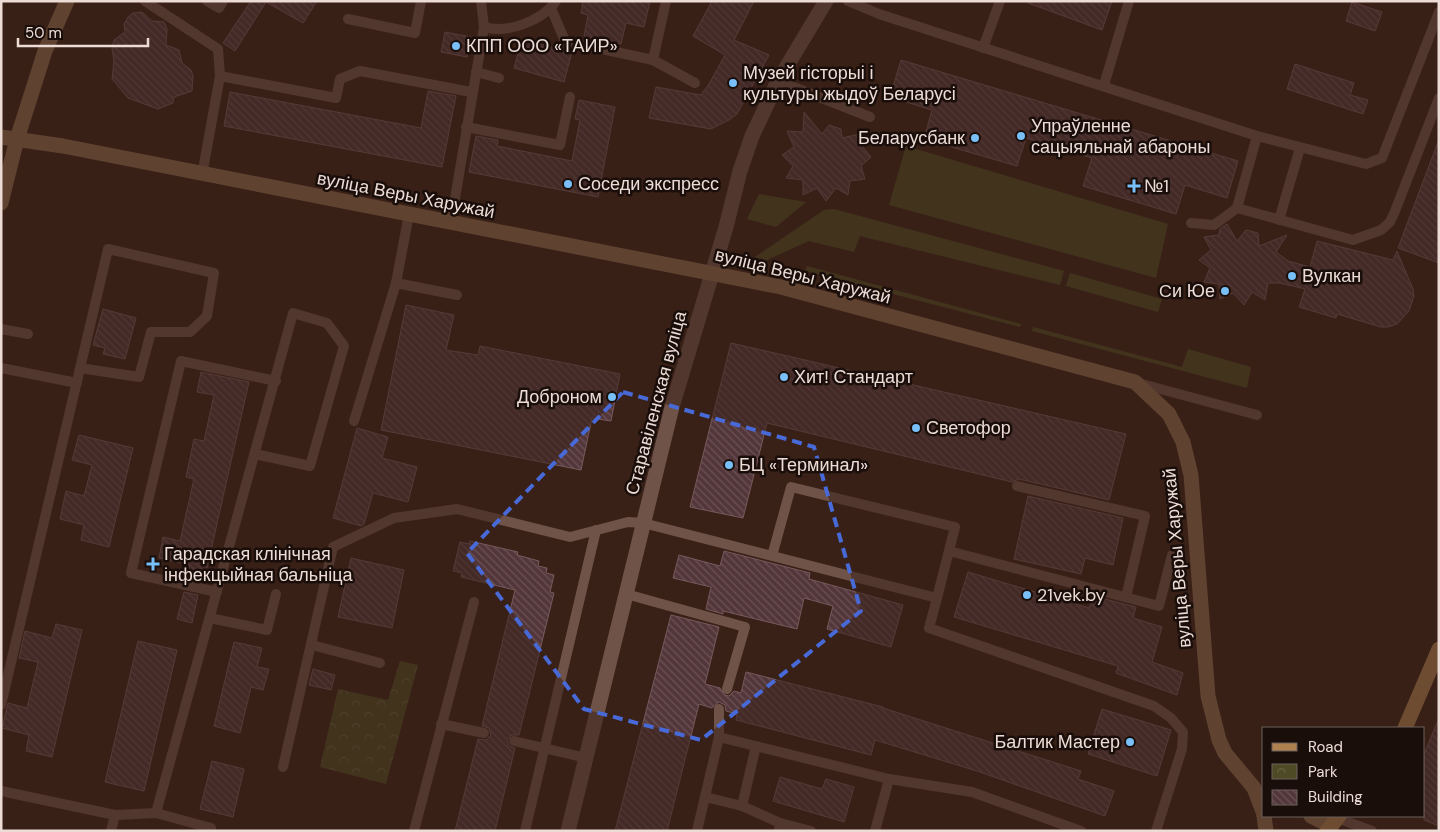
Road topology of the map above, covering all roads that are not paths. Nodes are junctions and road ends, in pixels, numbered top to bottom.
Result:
1 (67, 1) edge
2 (145, 1) edge
3 (207, 1) edge
4 (223, 1) edge
5 (421, 1) edge
6 (481, 1) edge
7 (666, 1) edge
8 (826, 1) edge
9 (848, 1) edge
10 (1000, 1) edge
11 (1129, 1) edge
12 (554, 5) edge
13 (1439, 12) edge
14 (348, 19) dead end
15 (484, 28) junction
16 (983, 48) junction
17 (653, 60) junction
18 (476, 72) junction
19 (220, 76) junction
20 (499, 78) dead end
21 (778, 82) junction
22 (695, 83) dead end
23 (1104, 85) junction
24 (472, 92) junction
25 (570, 97) dead end
26 (1439, 98) edge
27 (870, 117) dead end
28 (466, 127) junction
29 (1257, 136) junction
30 (1, 137) edge
31 (17, 139) junction
32 (1300, 148) junction
33 (202, 175) junction
34 (1, 203) edge
35 (1237, 208) junction
36 (409, 214) junction
37 (1279, 220) junction
38 (451, 222) junction
39 (1191, 223) dead end
40 (712, 273) junction
41 (396, 283) junction
42 (457, 295) dead end
43 (1, 329) edge
44 (28, 334) dead end
45 (1, 368) edge
46 (80, 368) junction
47 (276, 381) junction
48 (1134, 382) junction
49 (77, 383) junction
50 (1257, 415) dead end
51 (354, 421) dead end
52 (256, 454) junction
53 (1017, 486) dead end
54 (643, 523) junction
55 (596, 530) junction
56 (949, 551) junction
57 (1172, 554) dead end
58 (772, 556) junction
59 (217, 592) junction
60 (276, 594) dead end
61 (626, 594) junction
62 (1126, 597) junction
63 (937, 598) junction
64 (474, 602) dead end
65 (210, 618) junction
66 (312, 645) junction
67 (1439, 649) edge
68 (380, 663) dead end
69 (727, 689) dead end
70 (1, 705) edge
71 (719, 709) dead end
72 (441, 724) junction
73 (1405, 727) edge
74 (484, 733) dead end
75 (719, 737) junction
76 (514, 741) dead end
77 (756, 746) junction
78 (545, 748) junction
79 (586, 758) junction
80 (283, 767) dead end
81 (889, 780) junction
82 (1, 791) edge
83 (1259, 791) edge
84 (705, 797) junction
85 (1262, 805) edge
86 (742, 806) junction
87 (156, 813) junction
88 (115, 815) junction
89 (1264, 817) edge
90 (1315, 817) edge
91 (1334, 822) edge
92 (779, 827) edge
93 (111, 831) edge
94 (210, 831) edge
95 (414, 831) edge
96 (525, 831) edge
97 (568, 831) edge
98 (697, 831) edge
99 (811, 831) edge
100 (876, 831) edge
101 (1081, 831) edge
102 (1156, 831) edge
103 (1266, 831) edge
104 (1372, 831) edge

1 - 31 main road
2 - 19 lane
3 - 4 lane
5 - 14 lane
6 - 15 lane
7 - 17 lane
8 - 21 street, Старавіленская вуліца
9 - 16 lane
10 - 16 lane
11 - 23 lane
12 - 15 lane
12 - 17 lane
13 - 32 lane
15 - 18 lane
16 - 23 lane
17 - 22 lane
18 - 20 lane
18 - 24 lane
19 - 24 lane
19 - 33 lane
21 - 27 lane
21 - 40 street, Старавіленская вуліца
23 - 29 lane
24 - 28 lane
25 - 28 lane
26 - 37 lane
28 - 38 lane
29 - 32 lane
29 - 35 lane
30 - 31 main road, вуліца Веры Харужай
31 - 33 main road, вуліца Веры Харужай
31 - 34 main road
32 - 37 lane
33 - 36 main road, вуліца Веры Харужай
35 - 37 lane
35 - 39 lane
36 - 38 main road, вуліца Веры Харужай
36 - 41 lane
38 - 40 main road, вуліца Веры Харужай
40 - 48 main road, вуліца Веры Харужай
40 - 54 street, Старавіленская вуліца
41 - 42 lane
41 - 51 lane
43 - 44 lane
45 - 49 lane
46 - 46 lane
46 - 49 lane
47 - 52 lane
47 - 52 lane
47 - 59 lane
48 - 50 lane
48 - 83 main road, вуліца Веры Харужай
49 - 70 lane
52 - 59 lane
53 - 62 lane
54 - 55 lane
54 - 58 lane
54 - 61 street, Старавіленская вуліца
55 - 66 lane
55 - 78 lane
56 - 58 lane
56 - 62 lane
56 - 63 lane
57 - 62 lane
58 - 63 lane
59 - 65 lane
60 - 65 lane
61 - 69 lane
61 - 79 street, Старавіленская вуліца
63 - 102 lane
64 - 72 lane
65 - 87 lane
66 - 68 lane
66 - 80 lane
67 - 73 main road
71 - 75 lane
72 - 74 lane
72 - 95 lane
75 - 77 lane
75 - 84 lane
76 - 78 lane
77 - 81 lane
77 - 86 lane
78 - 79 lane
78 - 96 lane
79 - 97 street, Старавіленская вуліца
81 - 100 lane
81 - 101 lane
82 - 88 lane
83 - 85 main road, вуліца Веры Харужай
84 - 86 lane
84 - 98 lane
86 - 92 lane
87 - 88 lane
87 - 94 lane
88 - 93 lane
89 - 103 main road, вуліца Веры Харужай
90 - 91 main road
91 - 104 lane
92 - 99 lane

